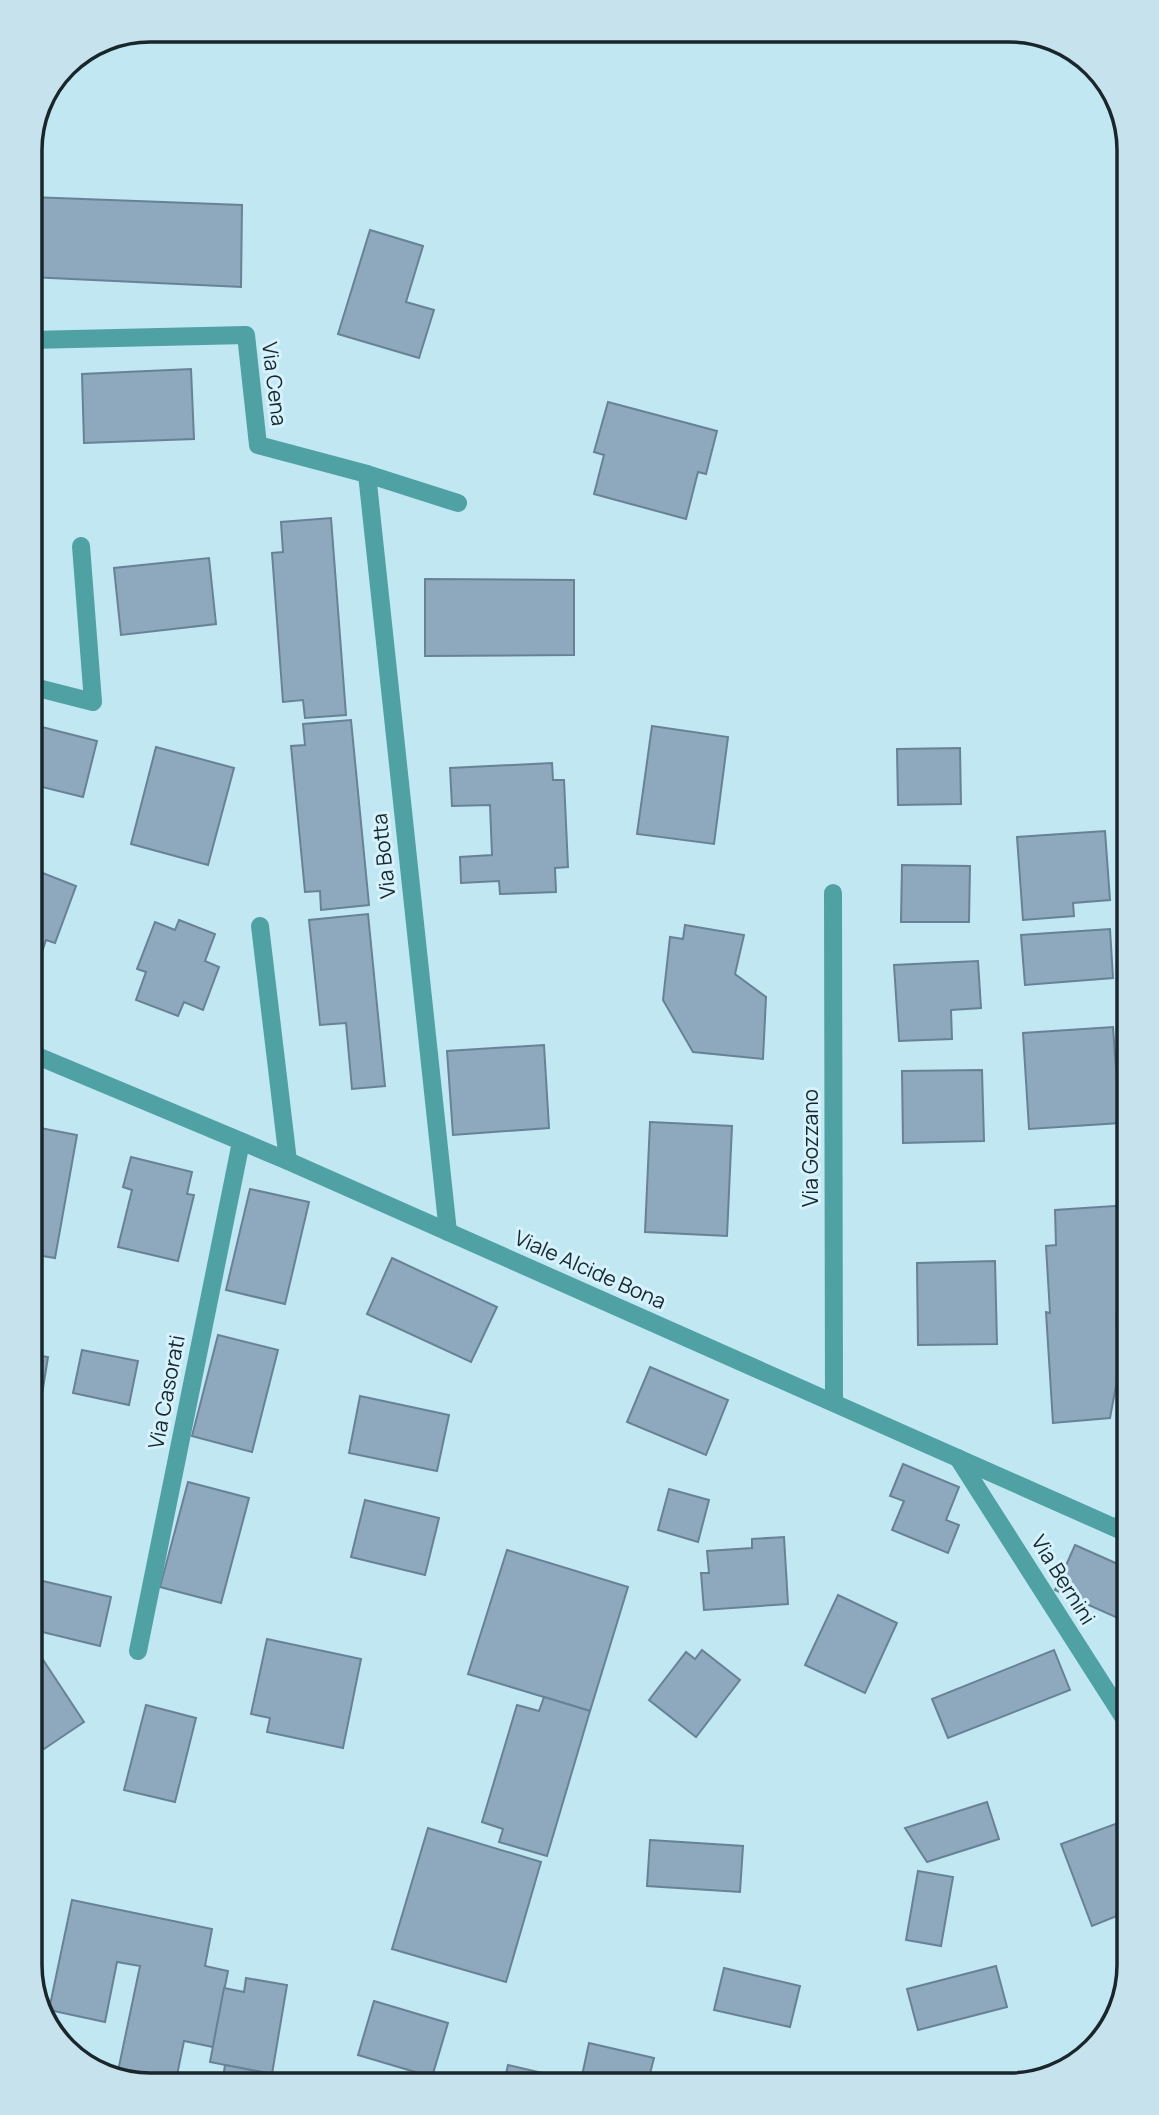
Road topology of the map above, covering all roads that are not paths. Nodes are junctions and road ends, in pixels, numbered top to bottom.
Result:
1 (42, 340) edge
2 (366, 474) junction
3 (458, 503) dead end
4 (81, 546) dead end
5 (42, 689) edge
6 (834, 893) dead end
7 (260, 926) dead end
8 (42, 1058) edge
9 (242, 1142) junction
10 (288, 1161) junction
11 (447, 1232) junction
12 (834, 1402) junction
13 (958, 1458) junction
14 (1117, 1529) edge
15 (138, 1651) dead end
16 (1117, 1707) edge

1 - 2 street, Via Cena
2 - 3 street, Via Cena
2 - 11 street, Via Botta
4 - 5 street
6 - 12 street, Via Gozzano
7 - 10 street
8 - 9 street, Viale Alcide Bona
9 - 10 street, Viale Alcide Bona
9 - 15 street, Via Casorati
10 - 11 street, Viale Alcide Bona
11 - 12 street, Viale Alcide Bona
12 - 13 street, Viale Alcide Bona
13 - 14 street, Viale Alcide Bona
13 - 16 street, Via Bernini

